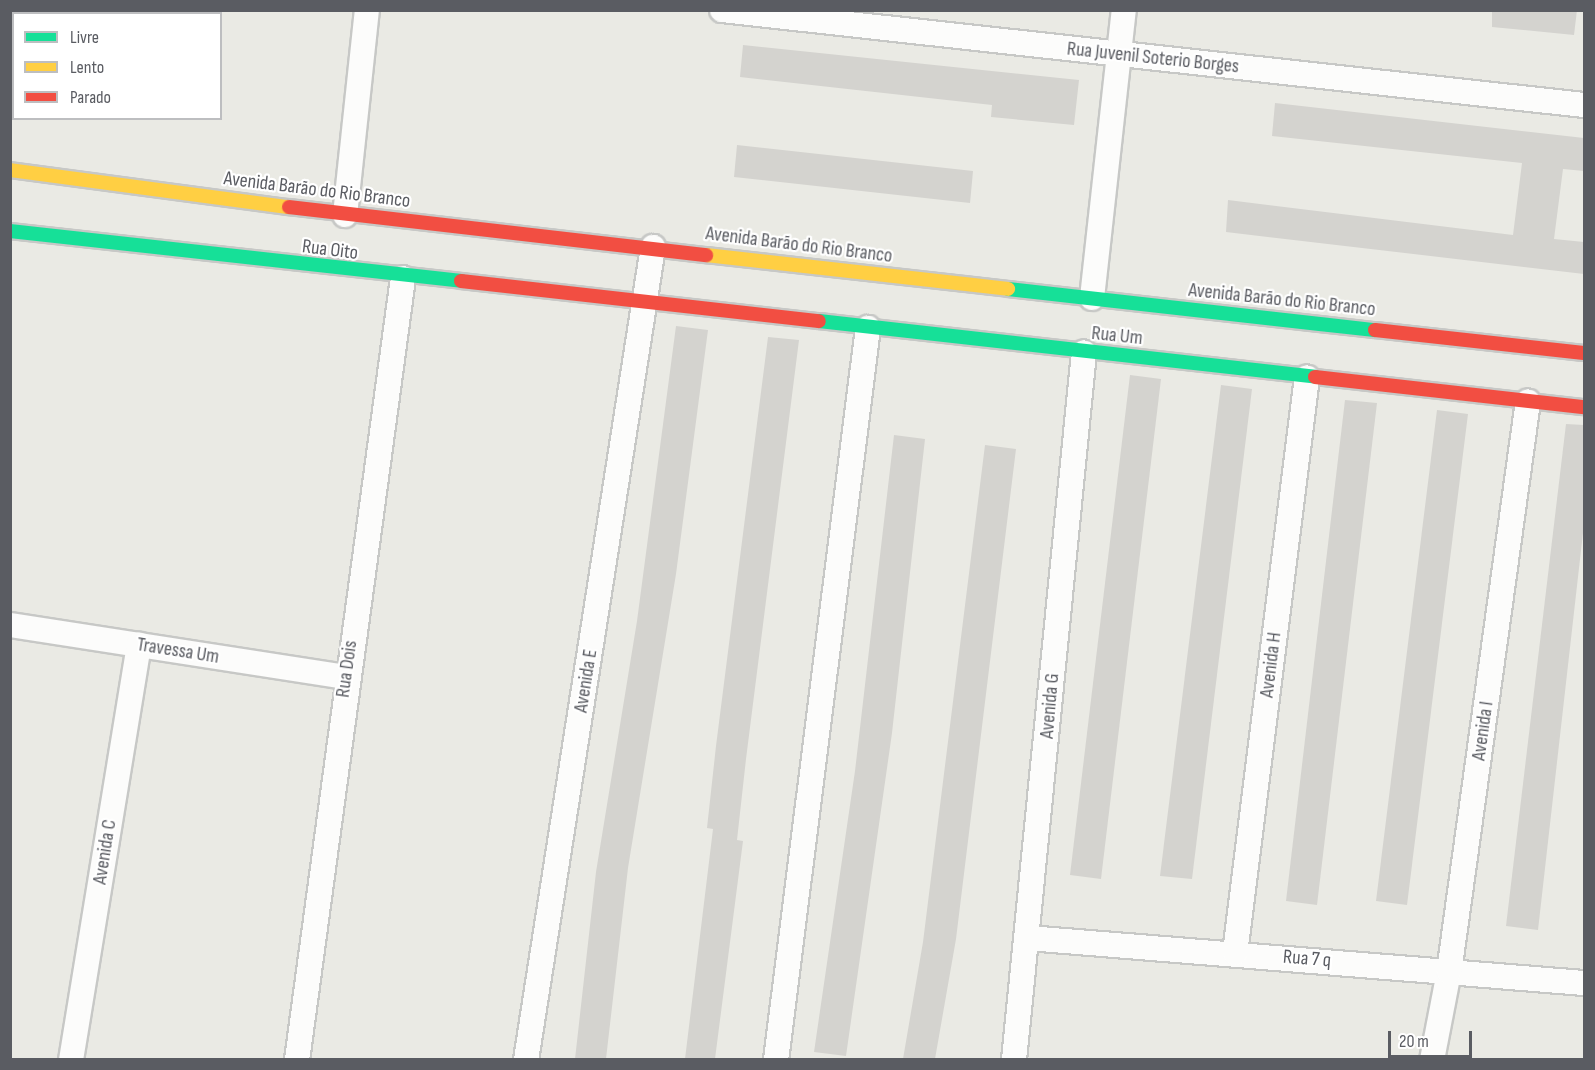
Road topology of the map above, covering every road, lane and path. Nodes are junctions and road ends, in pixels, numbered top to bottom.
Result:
1 (368, 10) edge
2 (722, 10) edge
3 (1124, 10) edge
4 (1119, 54) junction
5 (1584, 105) edge
6 (10, 170) edge
7 (345, 215) junction
8 (10, 231) edge
9 (653, 247) junction
10 (403, 278) junction
11 (1092, 298) junction
12 (646, 303) junction
13 (868, 328) junction
14 (1084, 352) junction
15 (1584, 353) edge
16 (1307, 377) junction
17 (1528, 401) junction
18 (1584, 407) edge
19 (10, 625) edge
20 (139, 645) junction
21 (346, 678) junction
22 (1028, 938) junction
23 (1235, 953) junction
24 (1449, 972) junction
25 (1584, 983) edge
26 (71, 1059) edge
27 (297, 1059) edge
28 (526, 1059) edge
29 (776, 1059) edge
30 (1014, 1059) edge
31 (1432, 1059) edge

1 - 7 street
2 - 4 street, Rua Juvenil Soterio Borges
3 - 4 street
4 - 5 street, Rua Juvenil Soterio Borges
4 - 11 street
6 - 7 street, Avenida Barão do Rio Branco
7 - 9 street, Avenida Barão do Rio Branco
8 - 10 street, Rua Oito
9 - 11 street, Avenida Barão do Rio Branco
9 - 12 street, Avenida E
10 - 12 street, Rua Oito
10 - 21 street, Rua Dois
11 - 15 street, Avenida Barão do Rio Branco
12 - 13 street, Rua Um
12 - 28 street, Avenida E
13 - 14 street, Rua Um
13 - 29 street
14 - 16 street, Rua Um
14 - 22 street, Avenida G
16 - 17 street, Rua Um
16 - 23 street, Avenida H
17 - 18 street, Rua Um
17 - 24 street, Avenida I
19 - 20 street, Travessa Um
20 - 21 street, Travessa Um
20 - 26 street, Avenida C
21 - 27 street, Rua Dois
22 - 23 street, Rua 7 q
22 - 30 street, Avenida G
23 - 24 street, Rua 7 q
24 - 25 street, Rua 7 q
24 - 31 street, Avenida I

